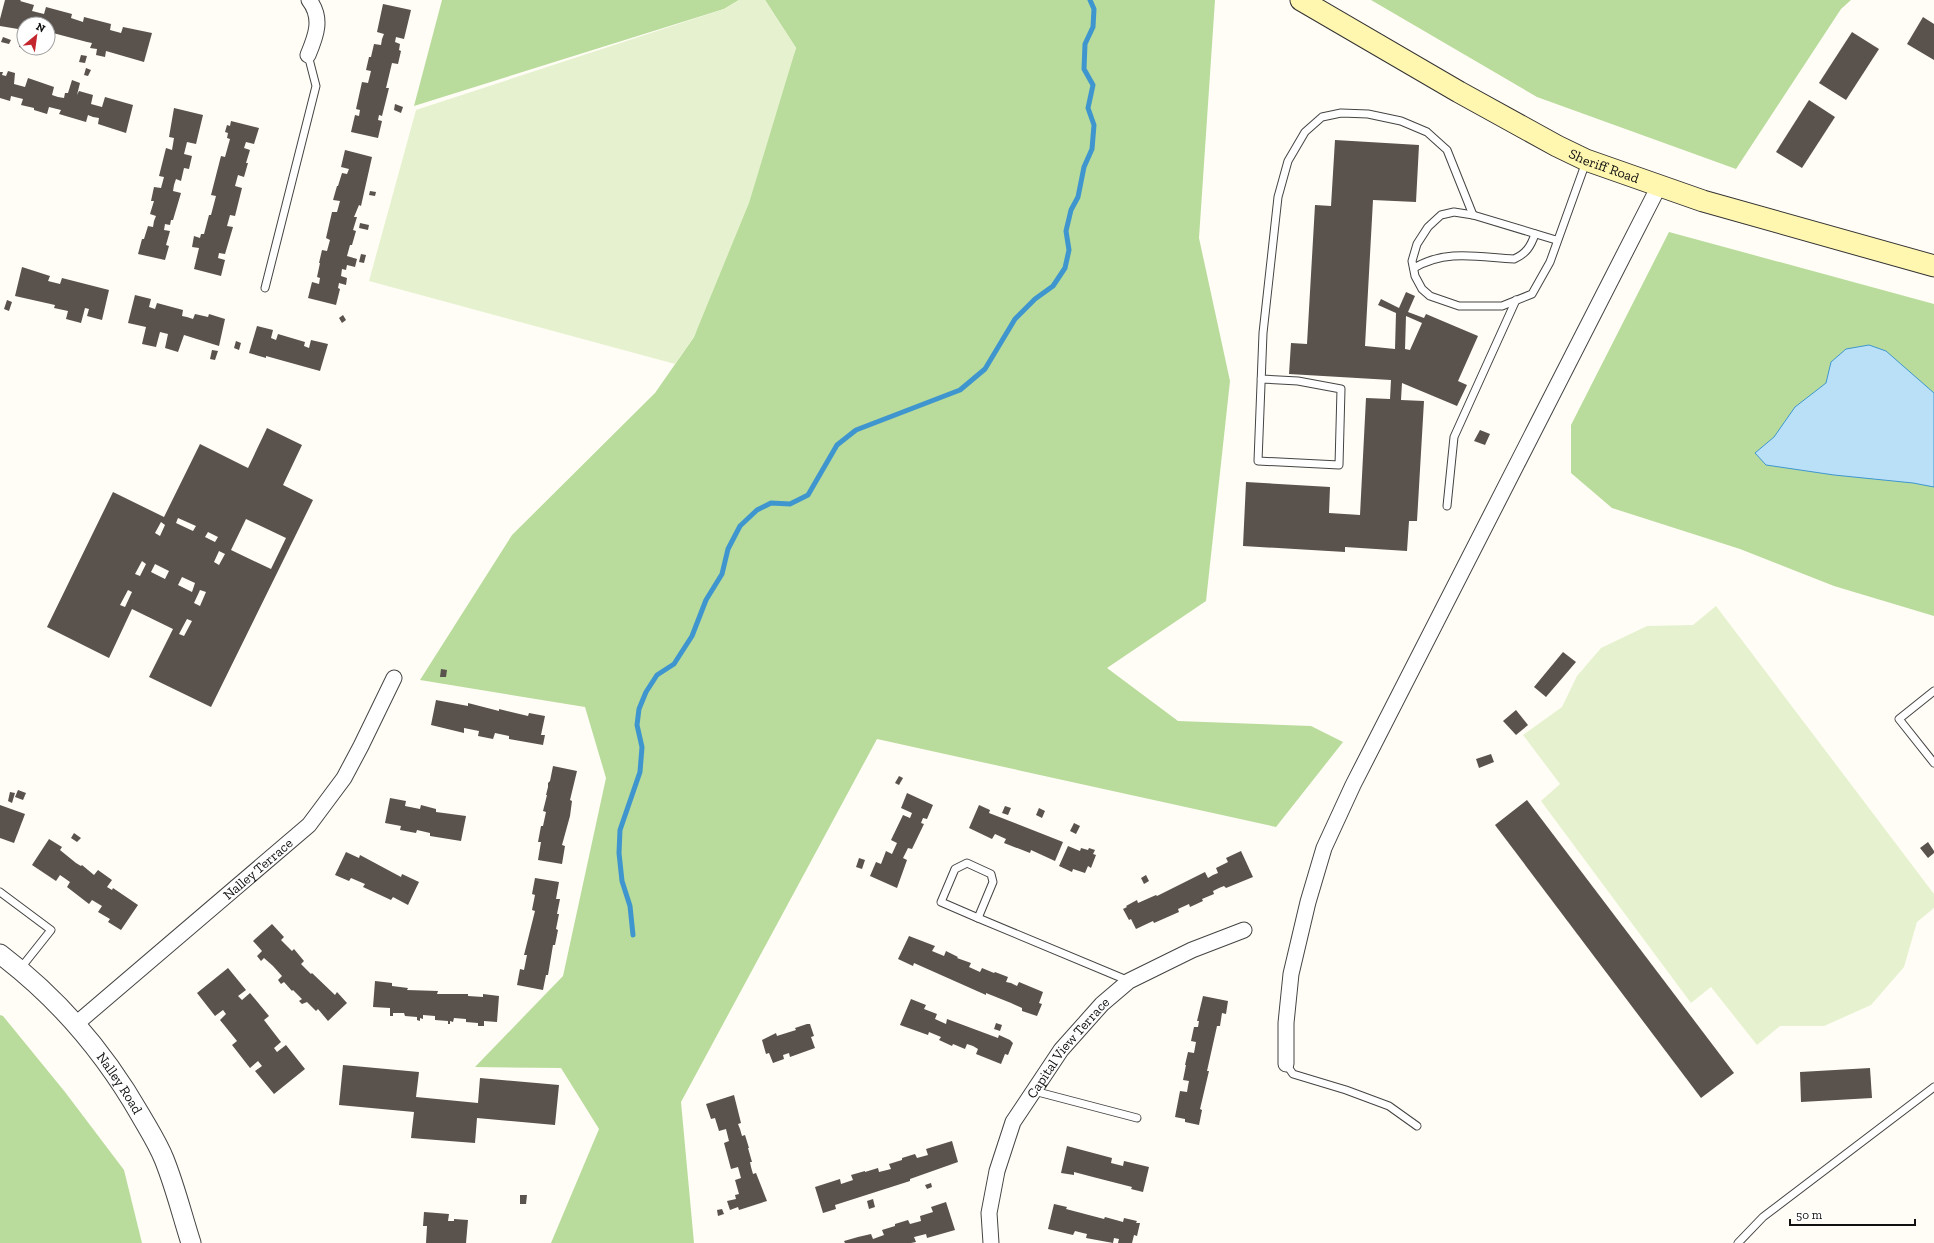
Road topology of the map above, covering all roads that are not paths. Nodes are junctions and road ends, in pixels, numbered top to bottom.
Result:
1 (309, 0) edge
2 (1301, 0) edge
3 (308, 55) joint
4 (1586, 160) junction
5 (1659, 186) junction
6 (1473, 215) junction
7 (1535, 234) junction
8 (1556, 240) junction
9 (1934, 266) edge
10 (1414, 268) junction
11 (265, 288) dead end
12 (1516, 300) junction
13 (1261, 379) junction
14 (1447, 506) dead end
15 (394, 678) dead end
16 (1934, 691) edge
17 (1934, 763) edge
18 (0, 892) edge
19 (978, 918) junction
20 (1244, 930) dead end
21 (0, 954) edge
22 (20, 969) junction
23 (1129, 981) junction
24 (76, 1024) junction
25 (1286, 1064) joint
26 (1934, 1086) edge
27 (1034, 1092) junction
28 (1137, 1118) dead end
29 (1417, 1126) dead end
30 (191, 1243) edge
31 (990, 1243) edge
32 (1738, 1243) edge

1 - 3 street
2 - 4 main road, Sheriff Road
3 - 11 lane
4 - 5 main road, Sheriff Road
4 - 8 lane
5 - 9 main road, Sheriff Road
5 - 25 street
6 - 7 lane
6 - 10 lane
6 - 13 lane
7 - 8 lane
7 - 10 lane
8 - 12 lane
10 - 12 lane
12 - 14 lane
13 - 13 lane
15 - 24 street, Nalley Terrace
16 - 17 lane
18 - 22 lane
19 - 19 lane
19 - 23 lane
20 - 23 street, Capital View Terrace
21 - 22 street, Nalley Road
22 - 24 street, Nalley Road
23 - 27 street, Capital View Terrace
24 - 30 street, Nalley Road
25 - 29 lane
26 - 32 lane
27 - 28 lane
27 - 31 street, Capital View Terrace

